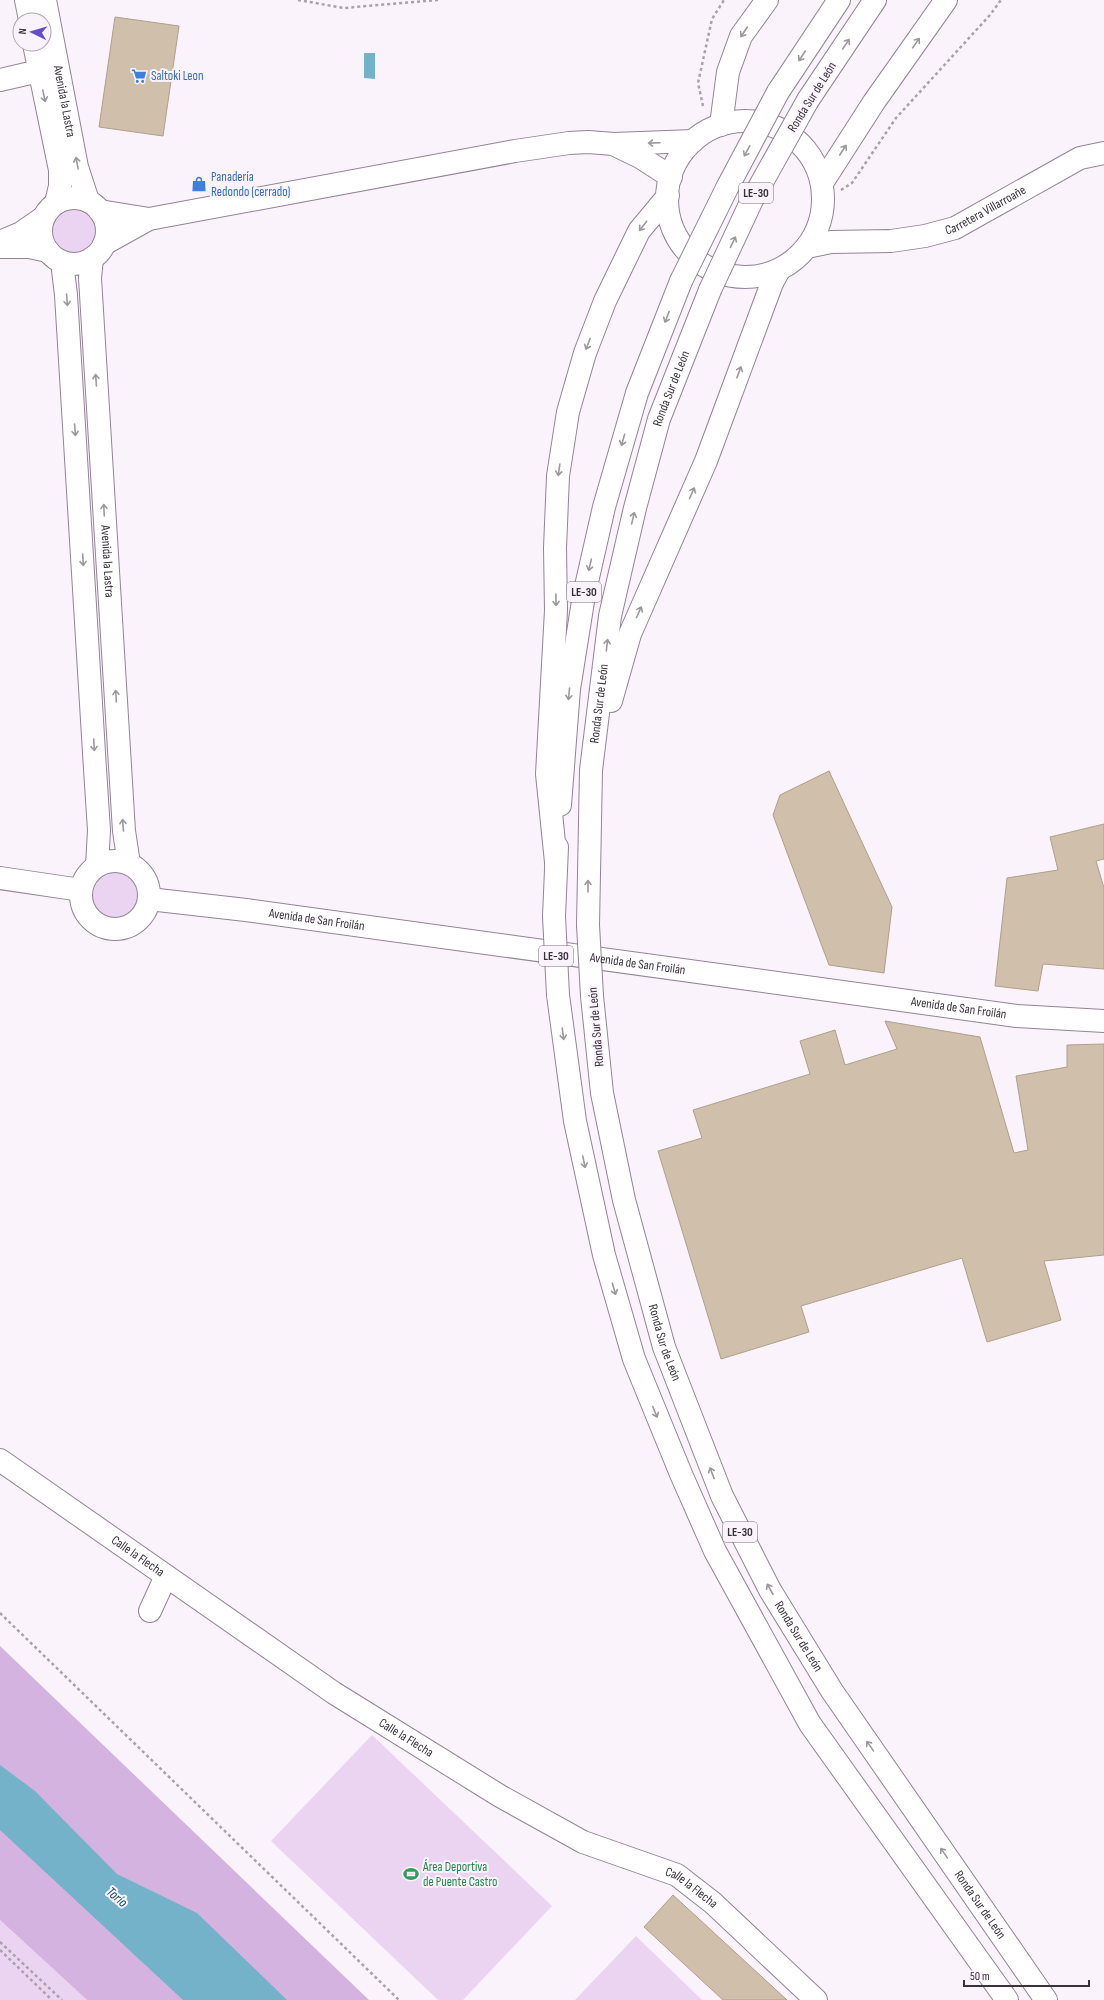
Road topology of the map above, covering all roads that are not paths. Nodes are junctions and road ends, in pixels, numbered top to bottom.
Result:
1 (26, 0) edge
2 (45, 0) edge
3 (767, 0) edge
4 (839, 0) edge
5 (875, 0) edge
6 (946, 0) edge
7 (28, 12) edge
8 (35, 52) edge
9 (39, 71) junction
10 (0, 80) edge
11 (708, 132) junction
12 (614, 144) junction
13 (1104, 153) edge
14 (669, 186) junction
15 (822, 198) junction
16 (94, 206) junction
17 (50, 210) junction
18 (149, 219) junction
19 (859, 241) junction
20 (0, 242) edge
21 (0, 247) edge
22 (807, 247) junction
23 (98, 251) junction
24 (55, 256) junction
25 (780, 270) junction
26 (591, 770) junction
27 (556, 862) junction
28 (129, 864) junction
29 (97, 866) junction
30 (0, 878) edge
31 (81, 890) junction
32 (149, 899) junction
33 (1104, 1020) edge
34 (0, 1460) edge
35 (166, 1576) junction
36 (150, 1611) dead end
37 (816, 2000) edge
38 (1007, 2000) edge
39 (1046, 2000) edge

1 - 7 main road
16 -> 2 main road, Avenida la Lastra
3 -> 11 main road
4 -> 27 main road, LE-30, bridge
26 -> 5 main road, Ronda Sur de León / LE-30, bridge
15 -> 6 main road
8 - 9 main road, Avenida la Lastra
9 - 10 main road
9 -> 17 main road, Avenida la Lastra
11 -> 12 main road
11 - 14 main road
11 - 15 main road
12 - 14 main road
12 - 18 main road
13 - 19 main road, Carretera Villarroañe
14 - 25 main road
14 -> 27 main road
15 - 19 main road
15 - 22 main road
16 - 17 main road
16 - 18 main road
16 - 23 main road
17 - 20 main road
17 - 24 main road
18 - 23 main road
19 - 22 main road, Carretera Villarroañe
21 - 24 main road
22 - 25 main road
23 - 24 main road
28 -> 23 main road, Avenida la Lastra
24 -> 29 main road, Avenida la Lastra
26 -> 25 main road
39 -> 26 main road, Ronda Sur de León / LE-30, bridge
27 -> 38 main road, LE-30, bridge
28 - 29 main road
28 - 32 main road
29 - 31 main road
30 - 31 main road
31 - 32 main road
32 - 33 main road, Avenida de San Froilán
34 - 35 main road, Calle la Flecha
35 - 36 main road
35 - 37 main road, Calle la Flecha

